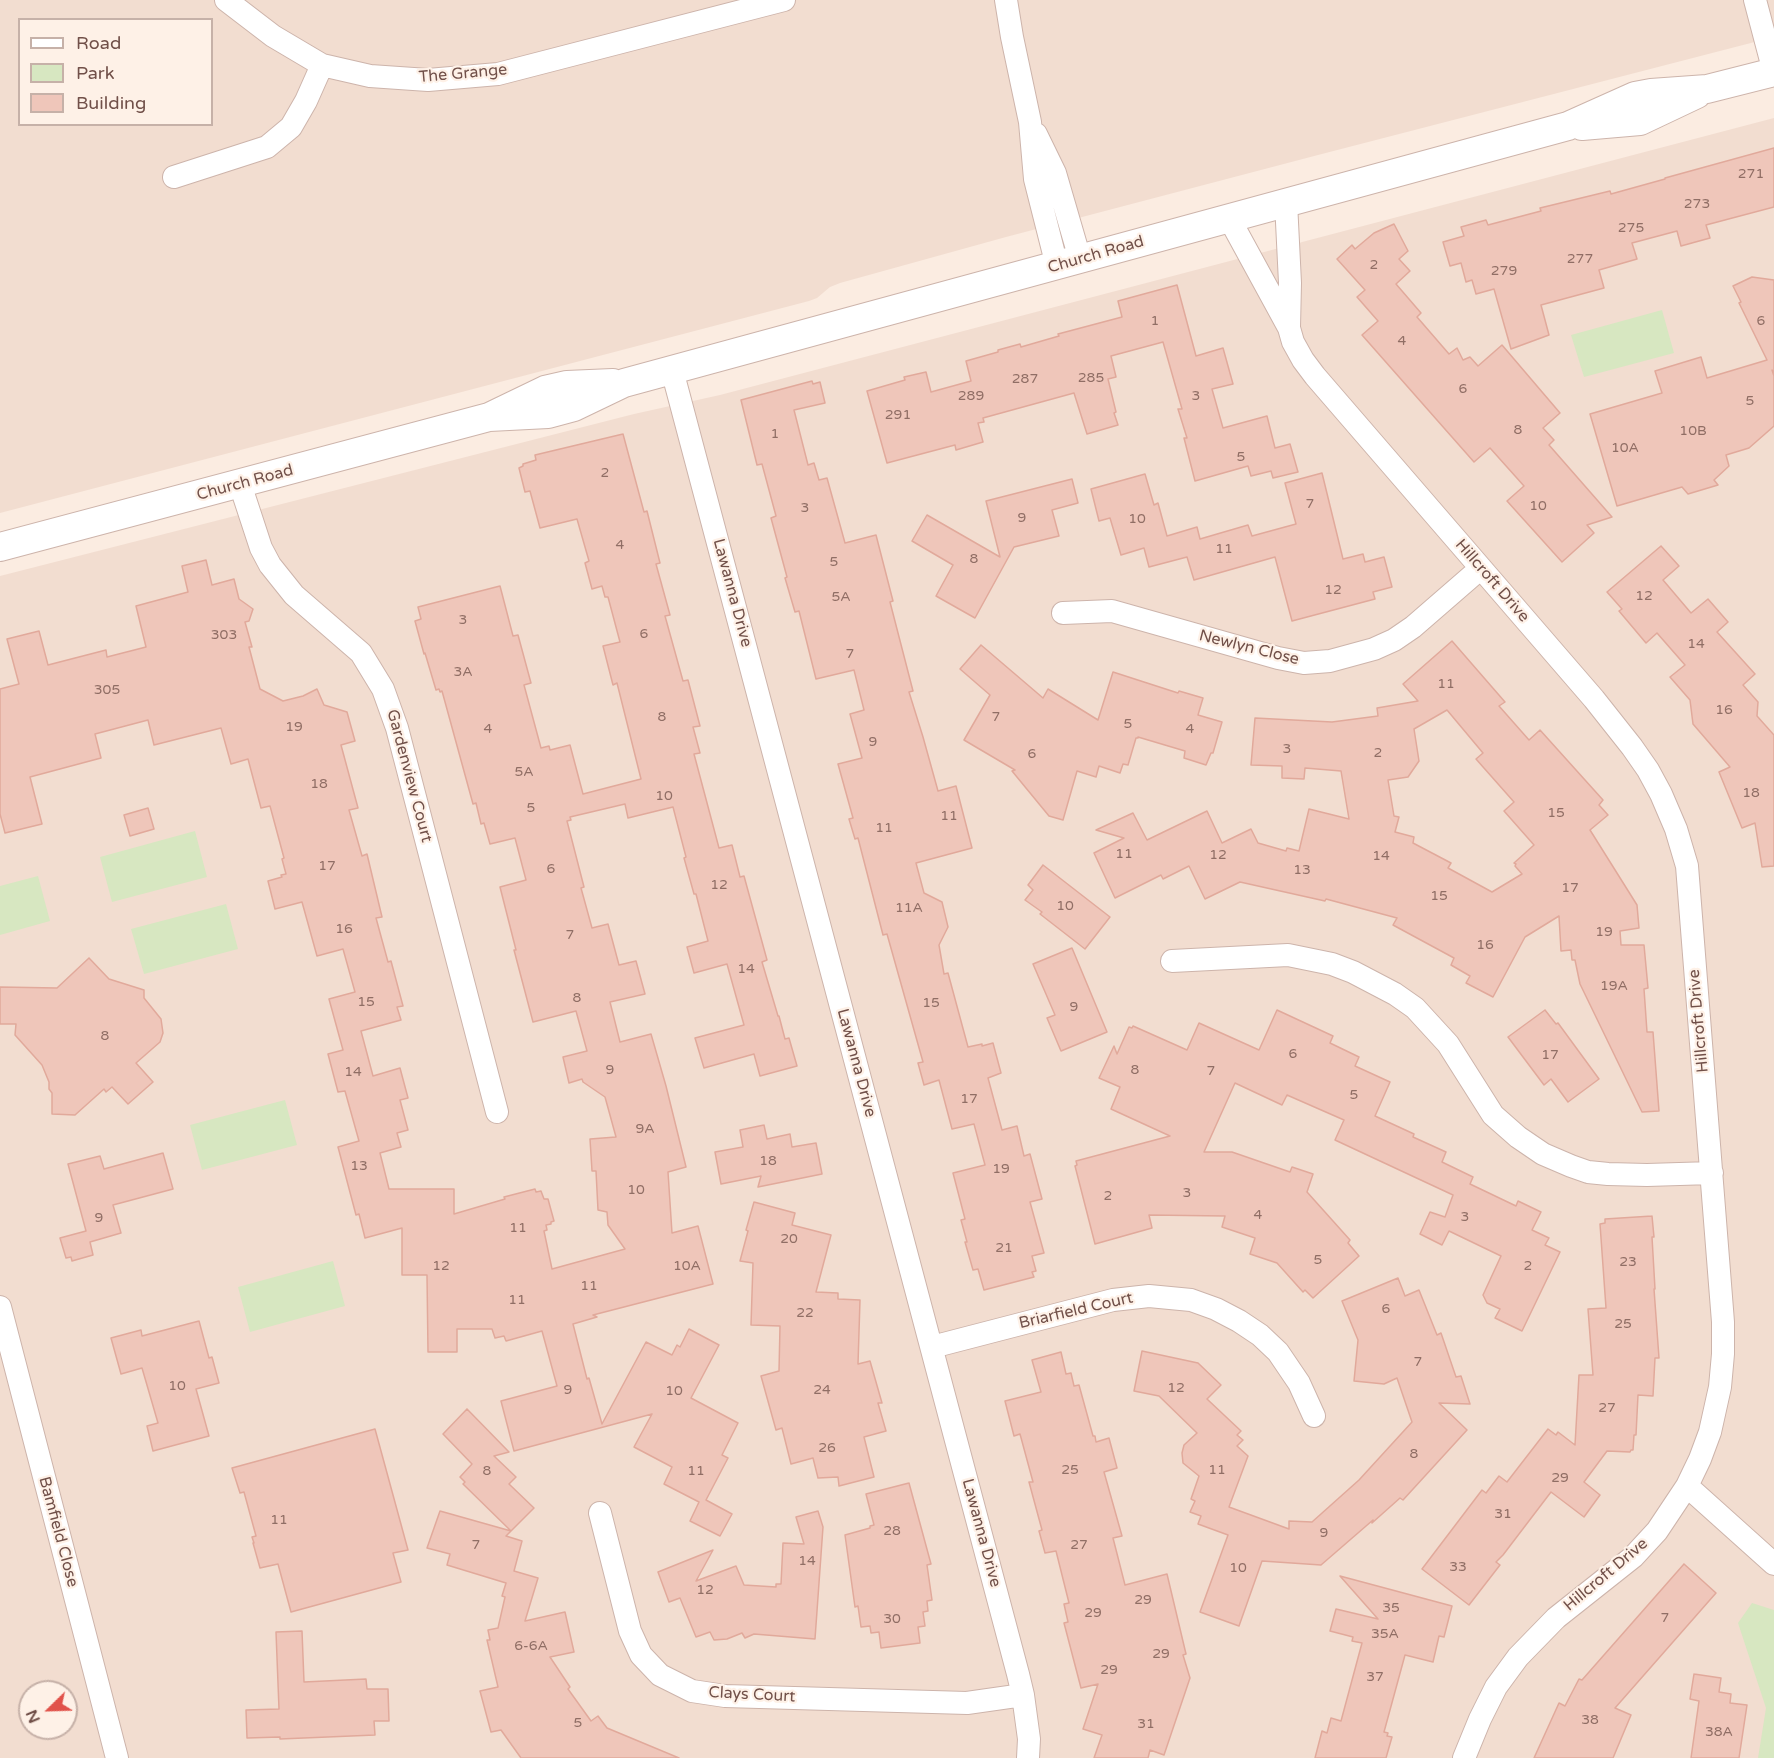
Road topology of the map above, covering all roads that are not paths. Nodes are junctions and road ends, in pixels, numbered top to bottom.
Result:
1 (226, 0) edge
2 (784, 0) edge
3 (1006, 0) edge
4 (1755, 0) edge
5 (322, 65) junction
6 (1774, 72) edge
7 (174, 177) dead end
8 (1286, 202) junction
9 (1229, 218) junction
10 (1068, 262) junction
11 (1289, 328) junction
12 (672, 370) junction
13 (240, 484) junction
14 (0, 547) edge
15 (1481, 568) junction
16 (1063, 613) dead end
17 (1172, 961) dead end
18 (497, 1112) dead end
19 (1712, 1173) junction
20 (0, 1307) edge
21 (932, 1347) junction
22 (1314, 1416) dead end
23 (1687, 1486) junction
24 (600, 1513) dead end
25 (1774, 1564) edge
26 (1023, 1695) junction
27 (117, 1758) edge
28 (1029, 1758) edge
29 (1464, 1758) edge

1 - 5 street, The Grange
2 - 5 street, The Grange
3 - 10 street
4 - 6 street
5 - 7 street
6 - 8 street, Church Road
8 - 9 street, Church Road
8 - 11 street, Hillcroft Drive
9 - 10 street, Church Road
9 - 11 street, Hillcroft Drive
10 - 12 street, Church Road
11 - 15 street, Hillcroft Drive
12 - 13 street, Church Road
12 - 21 street, Lawanna Drive
13 - 14 street, Church Road
13 - 18 street, Gardenview Court
15 - 16 street, Newlyn Close
15 - 19 street, Hillcroft Drive
17 - 19 street
19 - 23 street, Hillcroft Drive
20 - 27 street, Bamfield Close
21 - 22 street, Briarfield Court
21 - 26 street, Lawanna Drive
23 - 25 street
23 - 29 street, Hillcroft Drive
24 - 26 street, Clays Court
26 - 28 street, Lawanna Drive

